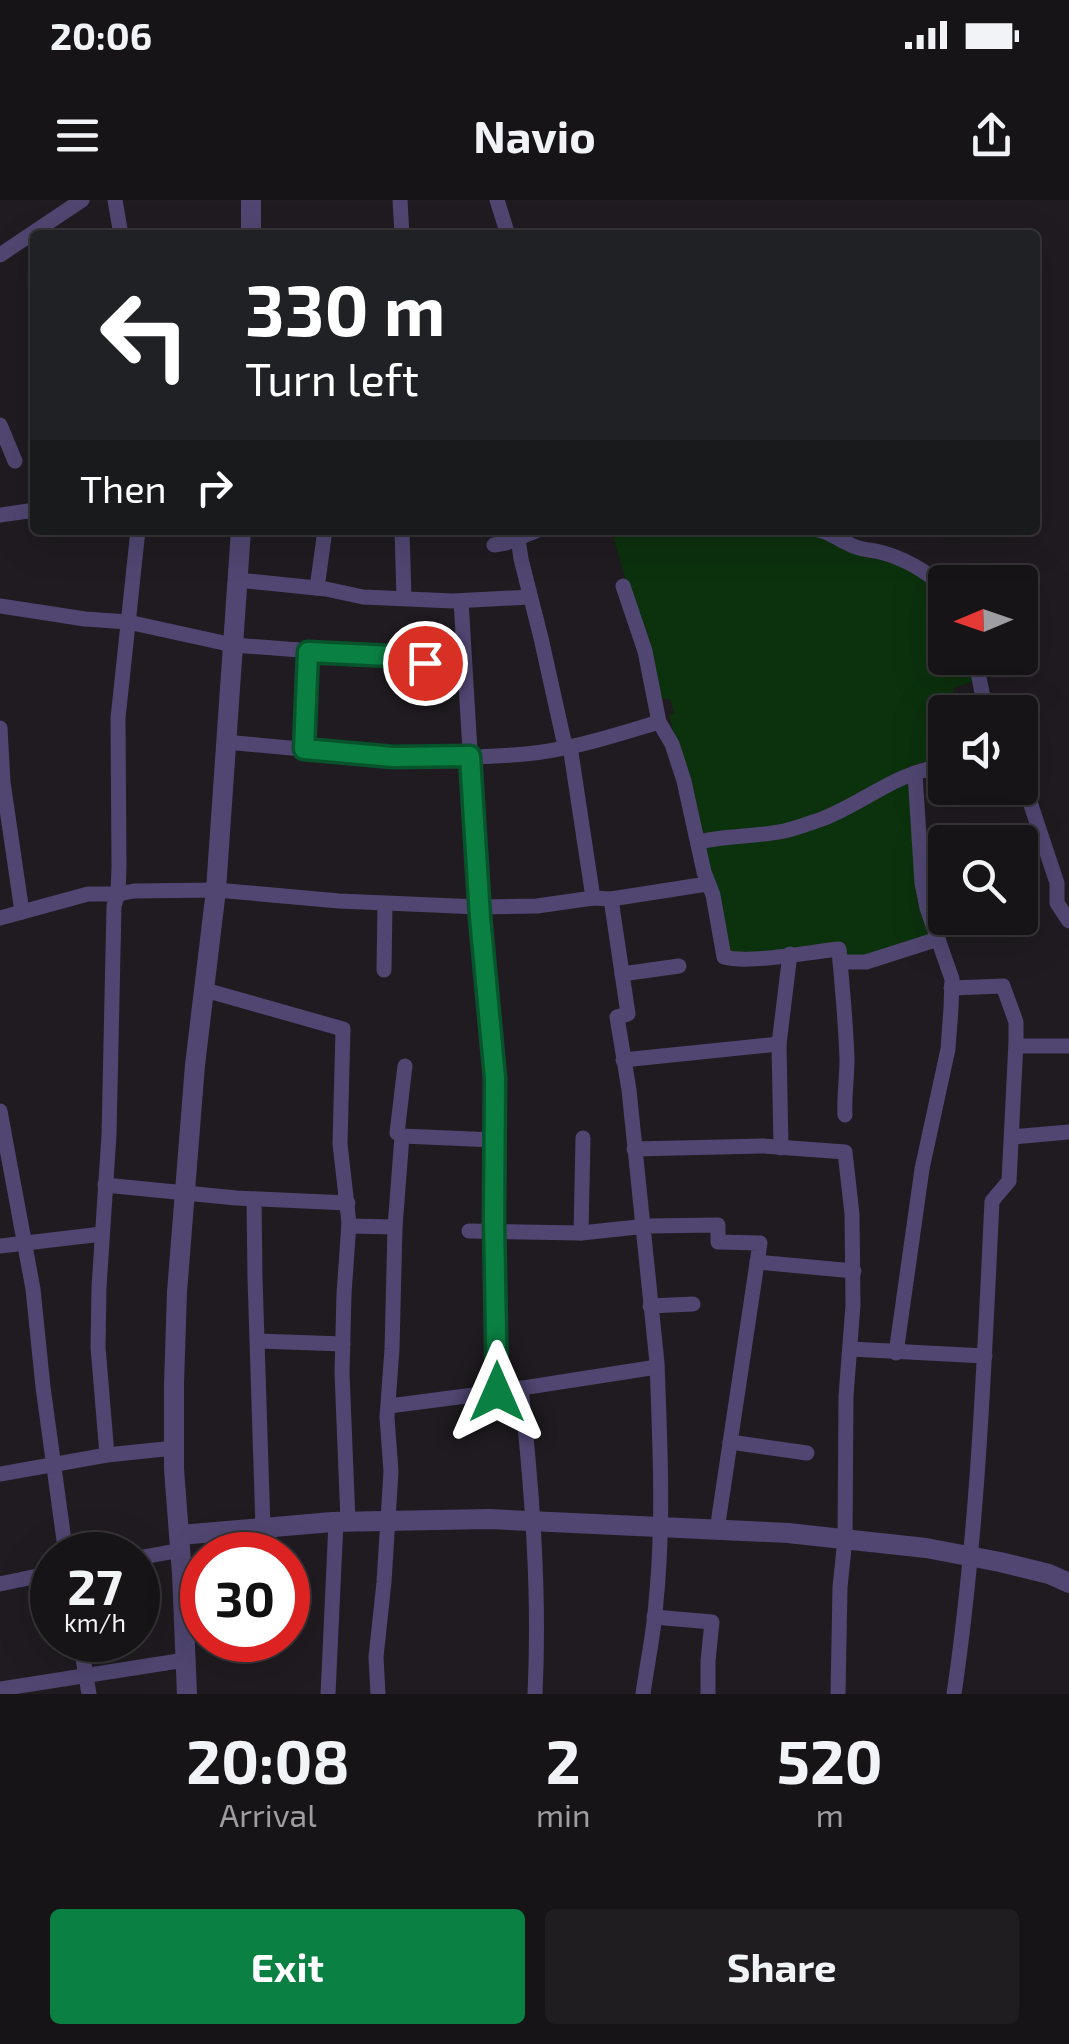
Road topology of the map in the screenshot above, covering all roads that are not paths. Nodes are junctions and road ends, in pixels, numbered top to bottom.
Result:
1 (49, 200) edge
2 (82, 200) edge
3 (115, 200) edge
4 (251, 200) edge
5 (400, 200) edge
6 (497, 200) edge
7 (56, 218) junction
8 (42, 230) edge
9 (120, 230) edge
10 (251, 230) edge
11 (402, 230) edge
12 (506, 230) edge
13 (30, 238) edge
14 (0, 255) edge
15 (0, 425) edge
16 (15, 461) dead end
17 (30, 511) edge
18 (0, 515) edge
19 (137, 535) edge
20 (241, 535) edge
21 (323, 535) edge
22 (402, 535) edge
23 (522, 535) edge
24 (525, 535) edge
25 (835, 535) edge
26 (494, 545) dead end
27 (928, 576) edge
28 (238, 580) junction
29 (623, 586) dead end
30 (317, 588) junction
31 (530, 597) junction
32 (404, 598) junction
33 (462, 600) junction
34 (0, 606) edge
35 (128, 622) junction
36 (233, 644) junction
37 (308, 652) junction
38 (425, 663) dead end
39 (660, 722) junction
40 (0, 728) edge
41 (226, 742) junction
42 (568, 746) junction
43 (304, 749) junction
44 (470, 756) junction
45 (928, 769) edge
46 (915, 774) junction
47 (1031, 805) edge
48 (698, 842) junction
49 (707, 884) junction
50 (216, 890) junction
51 (118, 894) junction
52 (593, 898) junction
53 (611, 899) junction
54 (385, 904) junction
55 (479, 907) junction
56 (22, 912) junction
57 (0, 918) edge
58 (1069, 921) edge
59 (938, 939) junction
60 (790, 954) junction
61 (840, 962) junction
62 (678, 966) dead end
63 (384, 970) dead end
64 (622, 974) junction
65 (952, 988) junction
66 (205, 990) junction
67 (779, 1044) junction
68 (1016, 1046) junction
69 (1069, 1046) edge
70 (623, 1060) junction
71 (404, 1066) dead end
72 (0, 1112) edge
73 (846, 1115) dead end
74 (1069, 1132) edge
75 (402, 1136) junction
76 (1012, 1137) junction
77 (583, 1138) dead end
78 (495, 1140) junction
79 (781, 1148) junction
80 (634, 1149) junction
81 (105, 1185) junction
82 (186, 1192) junction
83 (254, 1199) junction
84 (348, 1202) junction
85 (349, 1226) junction
86 (395, 1227) junction
87 (643, 1227) junction
88 (469, 1231) dead end
89 (494, 1231) junction
90 (582, 1233) junction
91 (102, 1234) junction
92 (25, 1242) junction
93 (0, 1246) edge
94 (757, 1262) junction
95 (854, 1271) junction
96 (692, 1304) dead end
97 (650, 1306) junction
98 (258, 1341) junction
99 (343, 1344) junction
100 (850, 1349) junction
101 (896, 1353) junction
102 (985, 1356) junction
103 (656, 1367) junction
104 (521, 1388) junction
105 (497, 1392) junction
106 (389, 1406) junction
107 (730, 1442) junction
108 (174, 1448) junction
109 (806, 1454) dead end
110 (107, 1455) junction
111 (54, 1464) junction
112 (0, 1474) edge
113 (388, 1520) junction
114 (342, 1522) junction
115 (534, 1522) junction
116 (266, 1527) junction
117 (660, 1528) junction
118 (717, 1530) junction
119 (63, 1532) edge
120 (239, 1532) edge
121 (267, 1532) edge
122 (845, 1539) junction
123 (180, 1543) joint
124 (160, 1550) edge
125 (971, 1556) junction
126 (30, 1578) edge
127 (1069, 1583) edge
128 (0, 1584) edge
129 (654, 1617) junction
130 (180, 1661) edge
131 (84, 1662) edge
132 (186, 1662) edge
133 (86, 1674) junction
134 (0, 1689) edge
135 (89, 1694) edge
136 (187, 1694) edge
137 (328, 1694) edge
138 (378, 1694) edge
139 (535, 1694) edge
140 (643, 1694) edge
141 (708, 1694) edge
142 (838, 1694) edge
143 (954, 1694) edge

1 - 7 street
2 - 7 street
3 - 9 street
4 - 10 street
5 - 11 street
6 - 12 street
7 - 8 street
13 - 14 street
15 - 16 street
17 - 18 street
19 - 35 street
20 - 28 street
21 - 30 street
22 - 32 street
23 - 26 street
24 - 31 street
25 - 27 street
28 - 30 street
28 - 36 street
29 - 39 street
30 - 32 street
31 - 33 street
31 - 42 street
32 - 33 street
33 - 44 street
34 - 35 street
35 - 36 street
35 - 51 street
36 - 37 street
36 - 41 street
37 - 38 street
37 - 43 street
39 - 42 street
39 - 48 street
40 - 56 street
41 - 43 street
41 - 50 street
42 - 44 street
42 - 52 street
43 - 44 street
44 - 55 street
45 - 46 street
46 - 48 street
46 - 59 street
47 - 58 street
48 - 49 street
49 - 53 street
49 - 60 street
50 - 51 street
50 - 54 street
50 - 66 street
51 - 56 street
51 - 81 street
52 - 53 street
52 - 55 street
53 - 64 street
54 - 55 street
54 - 63 street
55 - 78 street
56 - 57 street
59 - 61 street
59 - 65 street
60 - 61 street
60 - 67 street
61 - 73 street
62 - 64 street
64 - 70 street
65 - 68 street
65 - 101 street
66 - 82 street
66 - 84 street
67 - 70 street
67 - 79 street
68 - 69 street
68 - 76 street
70 - 80 street
71 - 75 street
72 - 92 street
74 - 76 street
75 - 78 street
75 - 86 street
76 - 102 street
77 - 90 street
78 - 89 street
79 - 80 street
79 - 95 street
80 - 87 street
81 - 82 street
81 - 91 street
82 - 83 street
82 - 108 street
83 - 84 street
83 - 98 street
84 - 85 street
85 - 86 street
85 - 99 street
86 - 106 street
87 - 90 street
87 - 94 street
87 - 97 street
88 - 89 street
89 - 90 street
89 - 105 street
91 - 92 street
91 - 110 street
92 - 93 street
92 - 111 street
94 - 95 street
94 - 107 street
95 - 100 street
96 - 97 street
97 - 103 street
98 - 99 street
98 - 116 street
99 - 114 street
100 - 101 street
100 - 122 street
101 - 102 street
102 - 125 street
103 - 104 street
103 - 117 street
104 - 105 street
104 - 115 street
105 - 106 street
106 - 113 street
107 - 109 street
107 - 118 street
108 - 110 street
108 - 123 street
110 - 111 street
111 - 112 street
111 - 119 street
113 - 114 street
113 - 115 street
113 - 138 street
114 - 116 street
114 - 137 street
115 - 117 street
115 - 139 street
116 - 120 street
116 - 121 street
117 - 118 street
117 - 129 street
118 - 122 street
122 - 125 street
122 - 142 street
123 - 124 street
125 - 127 street
125 - 143 street
126 - 128 street
129 - 140 street
129 - 141 street
130 - 133 street
131 - 133 street
132 - 136 street
133 - 134 street
133 - 135 street

